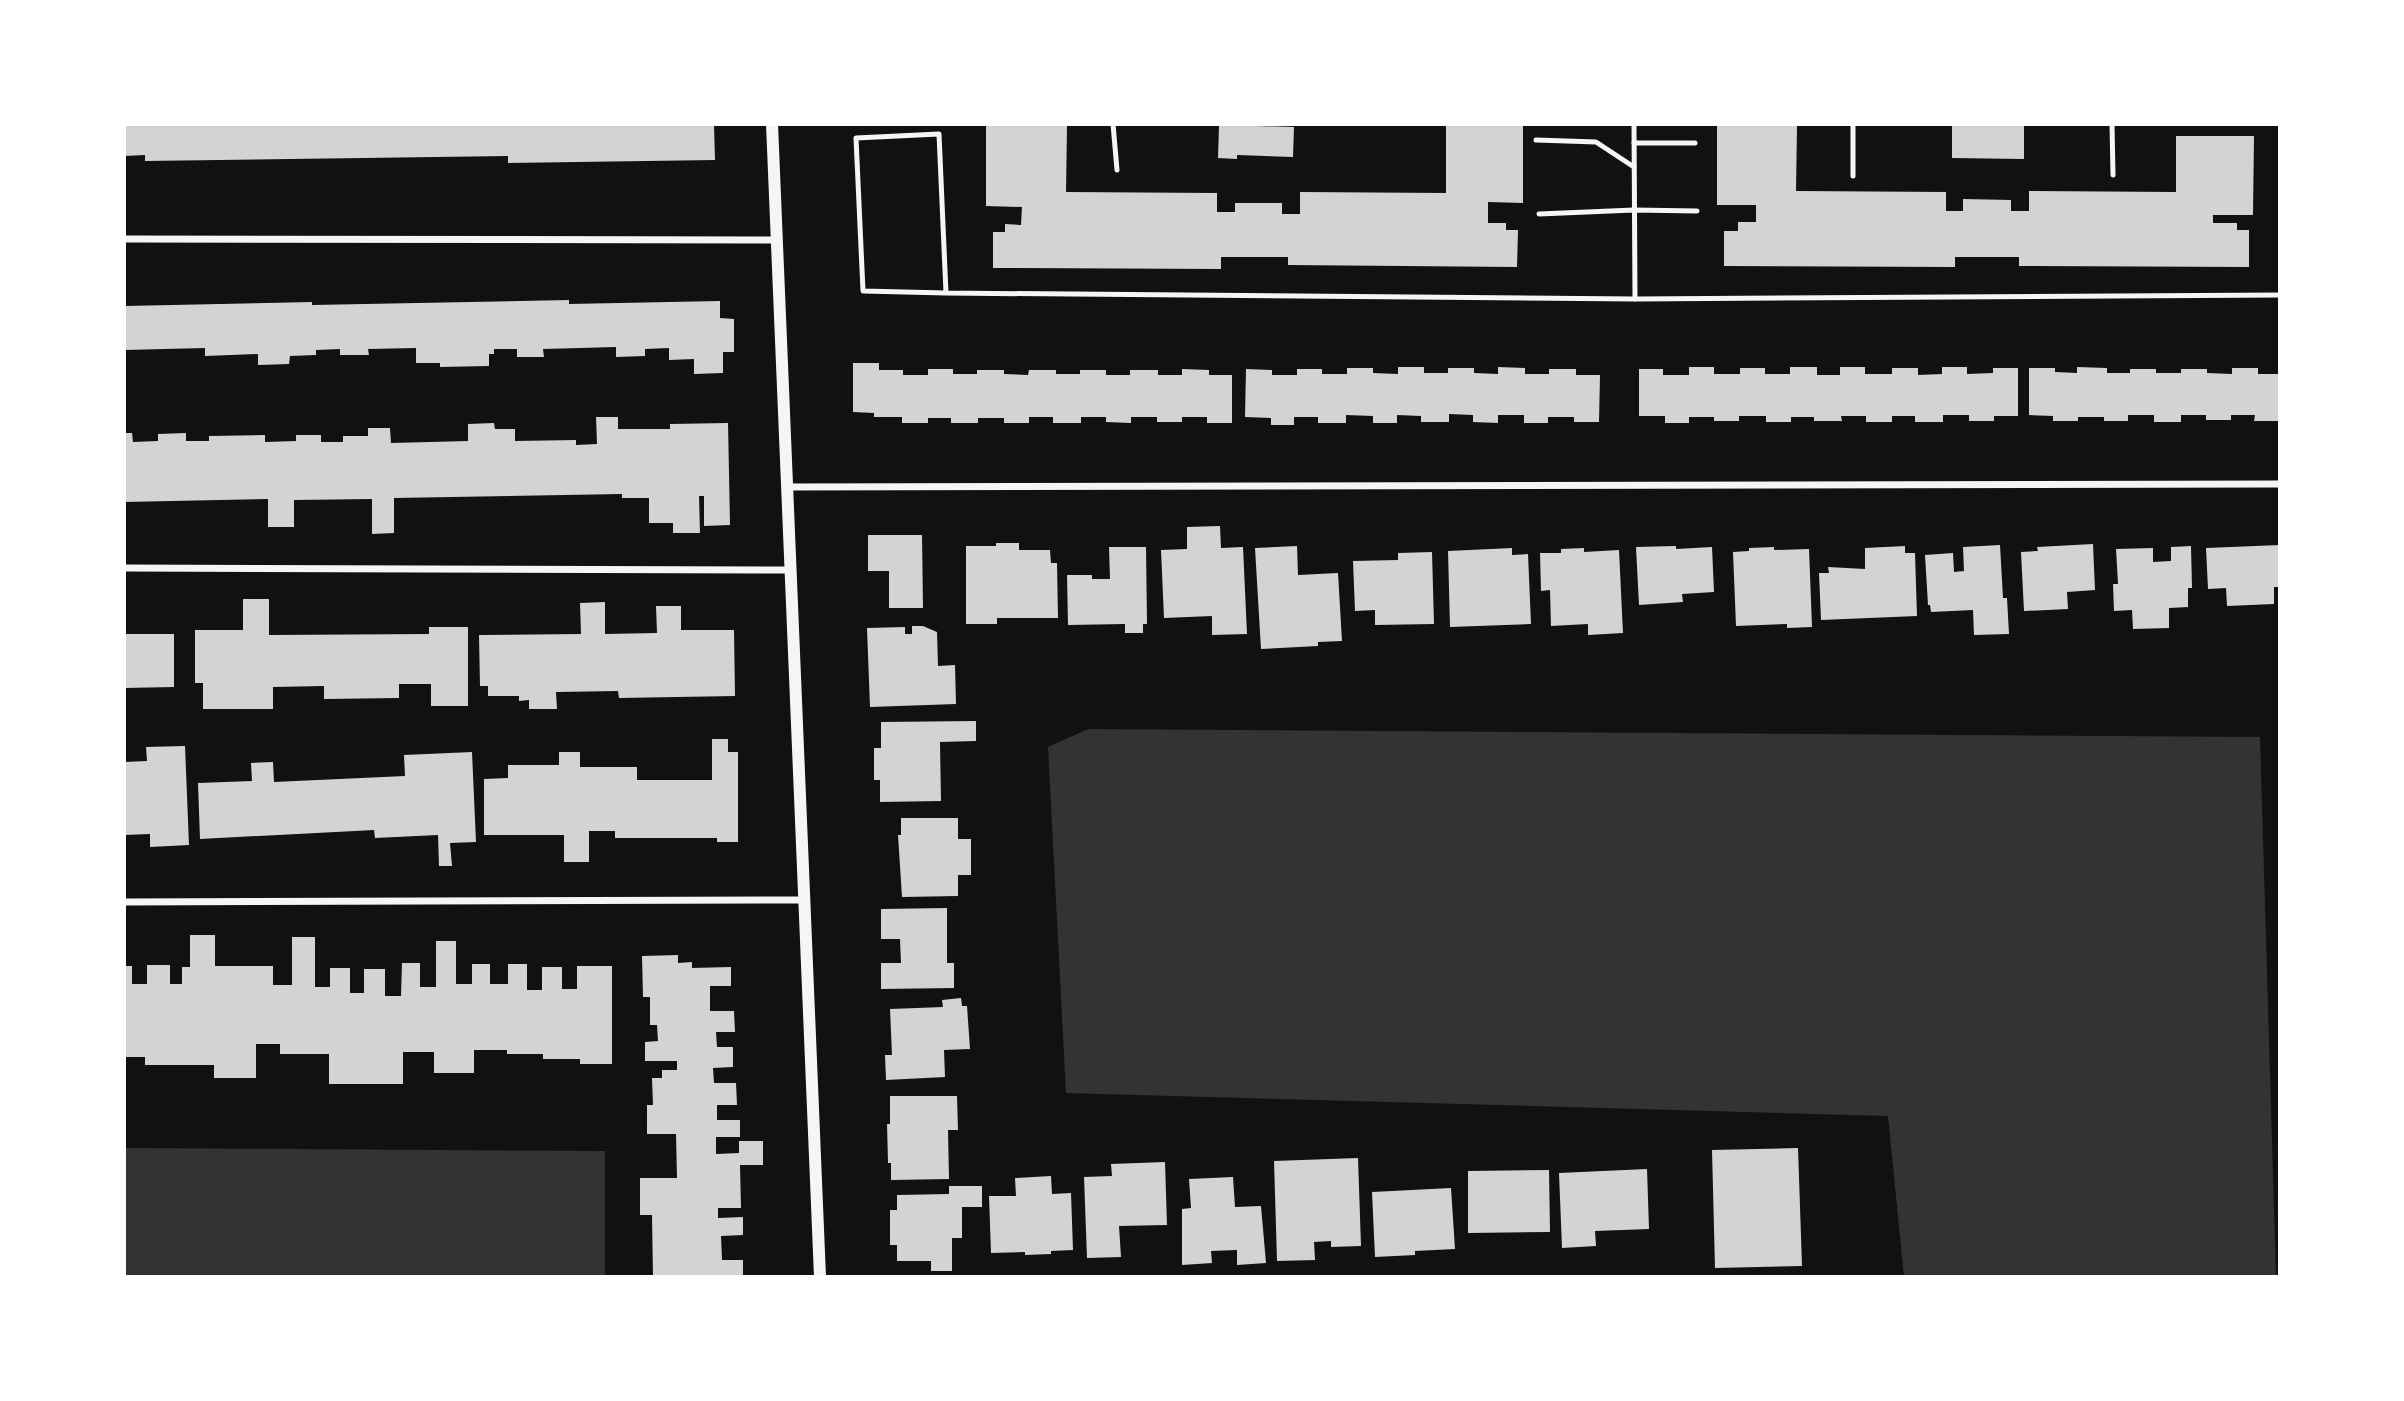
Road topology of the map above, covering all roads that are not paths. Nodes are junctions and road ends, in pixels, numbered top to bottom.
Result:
1 (772, 124) edge
2 (1113, 124) edge
3 (1633, 124) edge
4 (1853, 124) edge
5 (2112, 124) edge
6 (1536, 140) dead end
7 (1634, 143) junction
8 (1695, 143) dead end
9 (1634, 167) junction
10 (1116, 170) dead end
11 (2113, 174) dead end
12 (1853, 176) dead end
13 (1634, 211) junction
14 (1696, 211) dead end
15 (1539, 214) dead end
16 (124, 239) edge
17 (777, 240) junction
18 (946, 293) junction
19 (2280, 295) edge
20 (1635, 299) junction
21 (2280, 484) edge
22 (787, 487) junction
23 (124, 568) edge
24 (791, 570) junction
25 (804, 900) junction
26 (124, 902) edge
27 (820, 1277) edge

1 - 17 street
2 - 10 lane
3 - 7 lane
4 - 12 lane
5 - 11 lane
6 - 9 lane
7 - 8 lane
7 - 9 lane
9 - 13 lane
13 - 14 lane
13 - 15 lane
13 - 20 lane
16 - 17 street
17 - 22 street
18 - 18 lane
18 - 20 lane
19 - 20 lane
21 - 22 street
22 - 24 street
23 - 24 street
24 - 25 street
25 - 26 street
25 - 27 street

